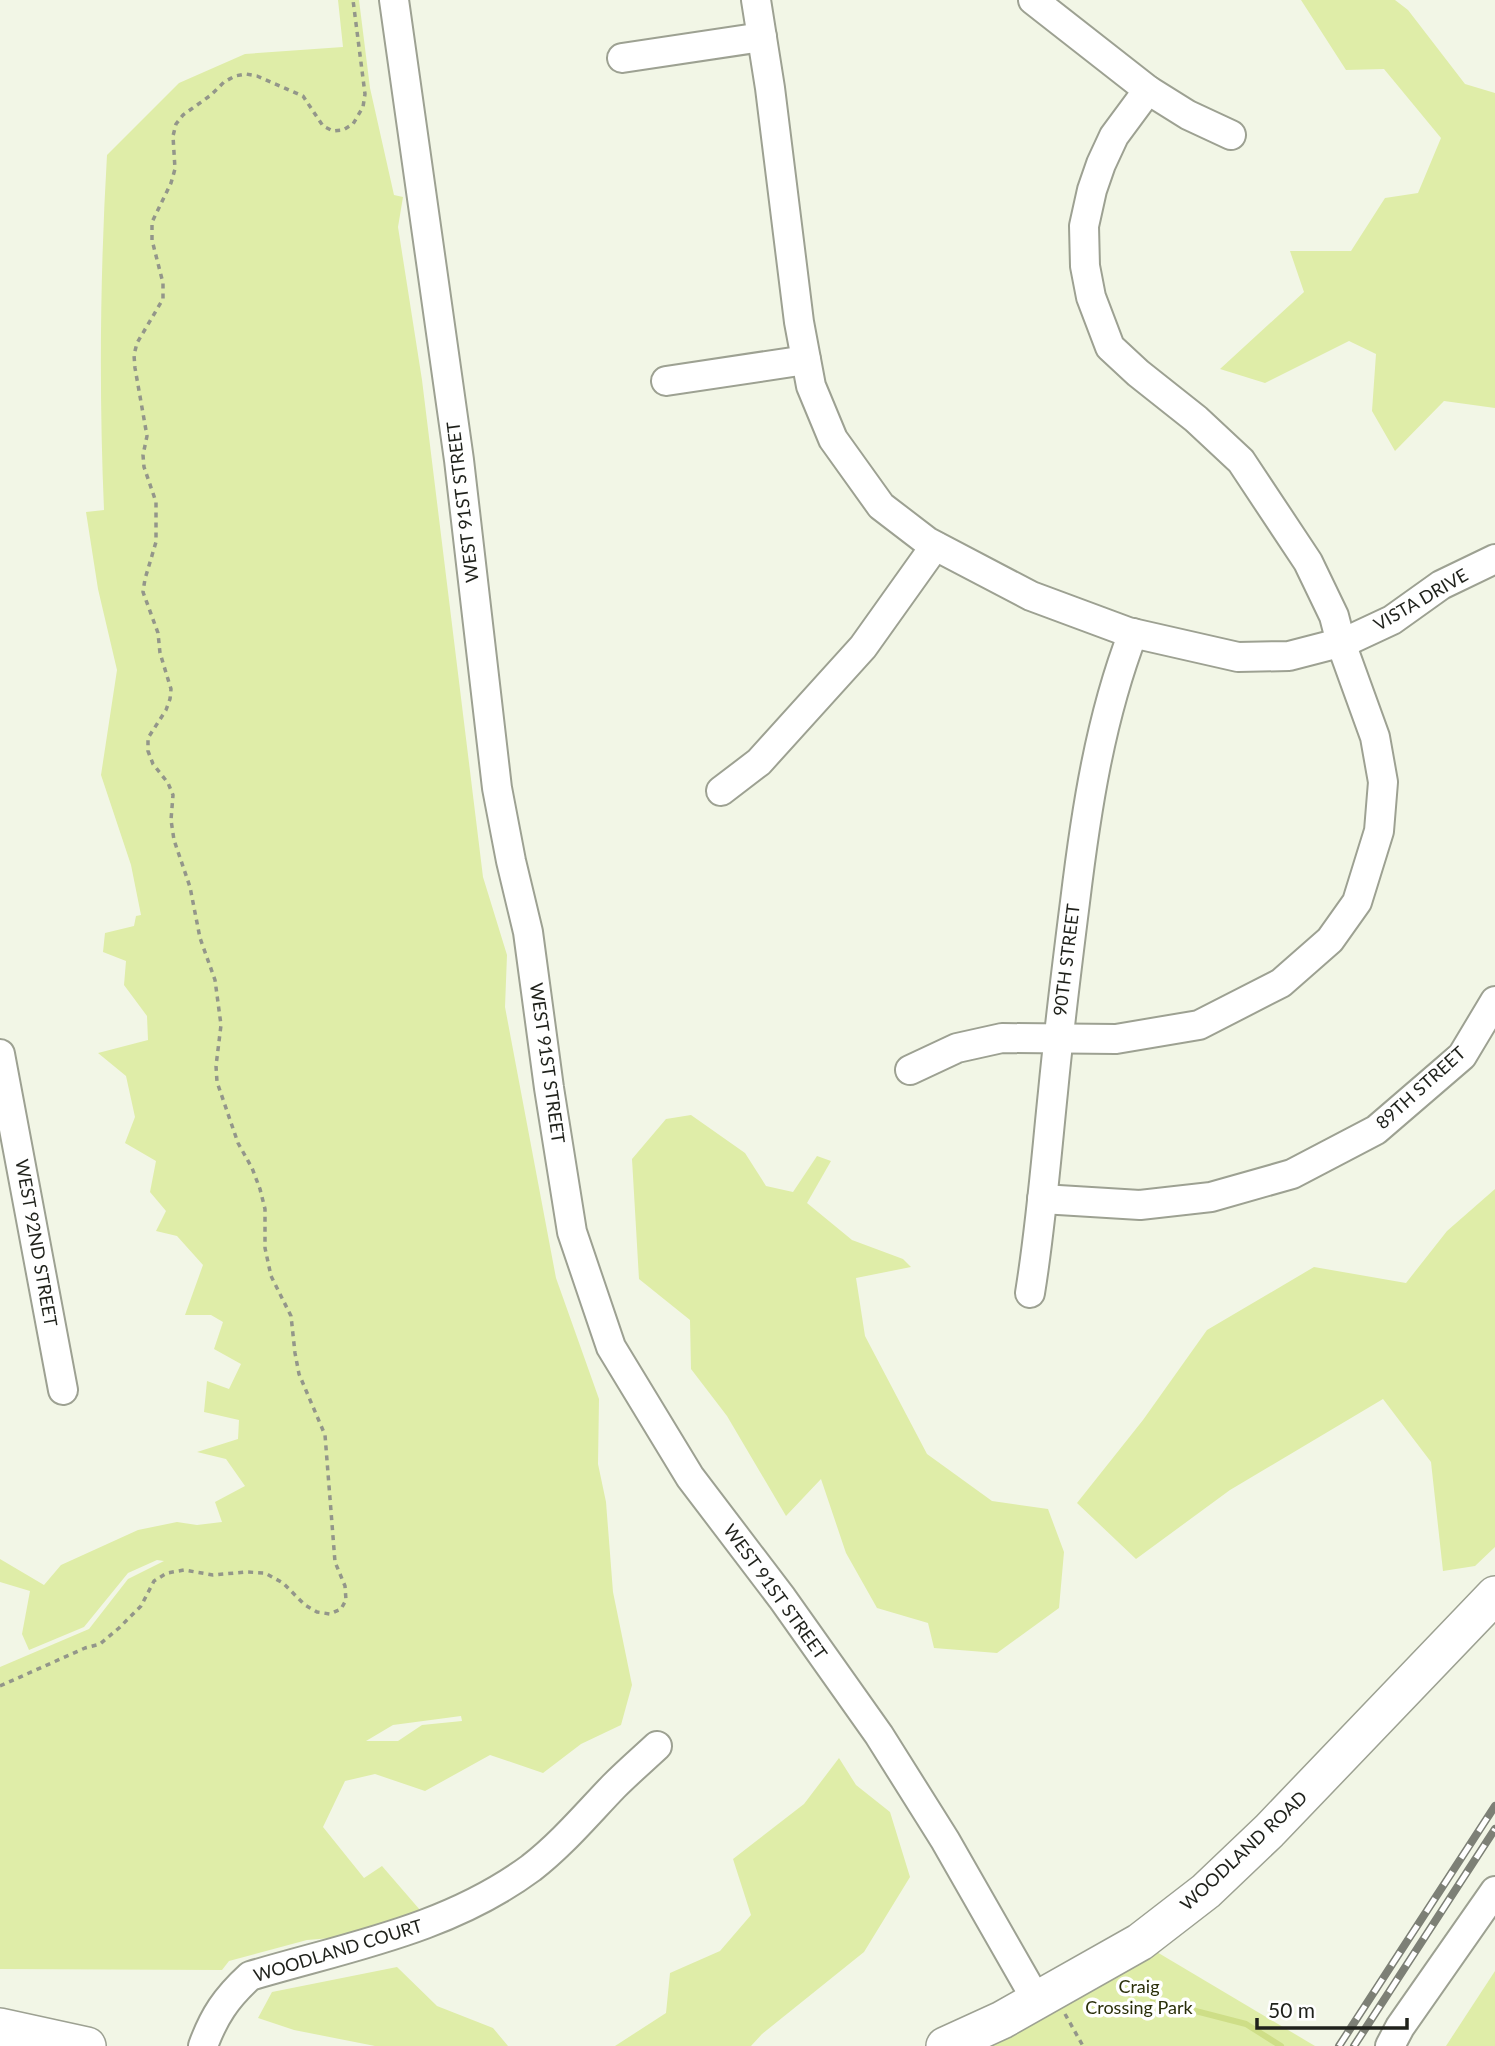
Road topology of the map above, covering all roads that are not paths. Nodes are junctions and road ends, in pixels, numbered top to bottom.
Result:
1 (394, 0) edge
2 (756, 0) edge
3 (1033, 0) edge
4 (762, 37) junction
5 (622, 58) dead end
6 (1148, 90) junction
7 (1231, 135) dead end
8 (806, 360) junction
9 (666, 381) dead end
10 (935, 546) junction
11 (1495, 559) edge
12 (1133, 633) junction
13 (1344, 642) junction
14 (721, 791) dead end
15 (1495, 1001) edge
16 (1058, 1037) junction
17 (0, 1054) edge
18 (911, 1070) dead end
19 (1042, 1199) junction
20 (1030, 1293) dead end
21 (63, 1390) dead end
22 (1495, 1595) edge
23 (657, 1746) dead end
24 (1495, 1891) edge
25 (1050, 2005) junction
26 (0, 2026) edge
27 (87, 2046) edge
28 (203, 2046) edge
29 (945, 2046) edge
30 (1391, 2046) edge

1 - 25 street, WEST 91ST STREET
2 - 4 street, VISTA DRIVE
3 - 6 street
4 - 5 street
4 - 8 street, VISTA DRIVE
6 - 7 street
6 - 13 street
8 - 9 street
8 - 10 street, VISTA DRIVE
10 - 12 street, VISTA DRIVE
10 - 14 street
11 - 13 street, VISTA DRIVE
12 - 13 street, VISTA DRIVE
12 - 16 street, 90TH STREET
13 - 16 street
15 - 19 street, 89TH STREET
16 - 18 street
16 - 19 street, 90TH STREET
17 - 21 street, WEST 92ND STREET
19 - 20 street, 90TH STREET
22 - 25 main road, WOODLAND ROAD
23 - 28 street, WOODLAND COURT
24 - 30 street
25 - 29 main road, WOODLAND ROAD
26 - 27 main road

